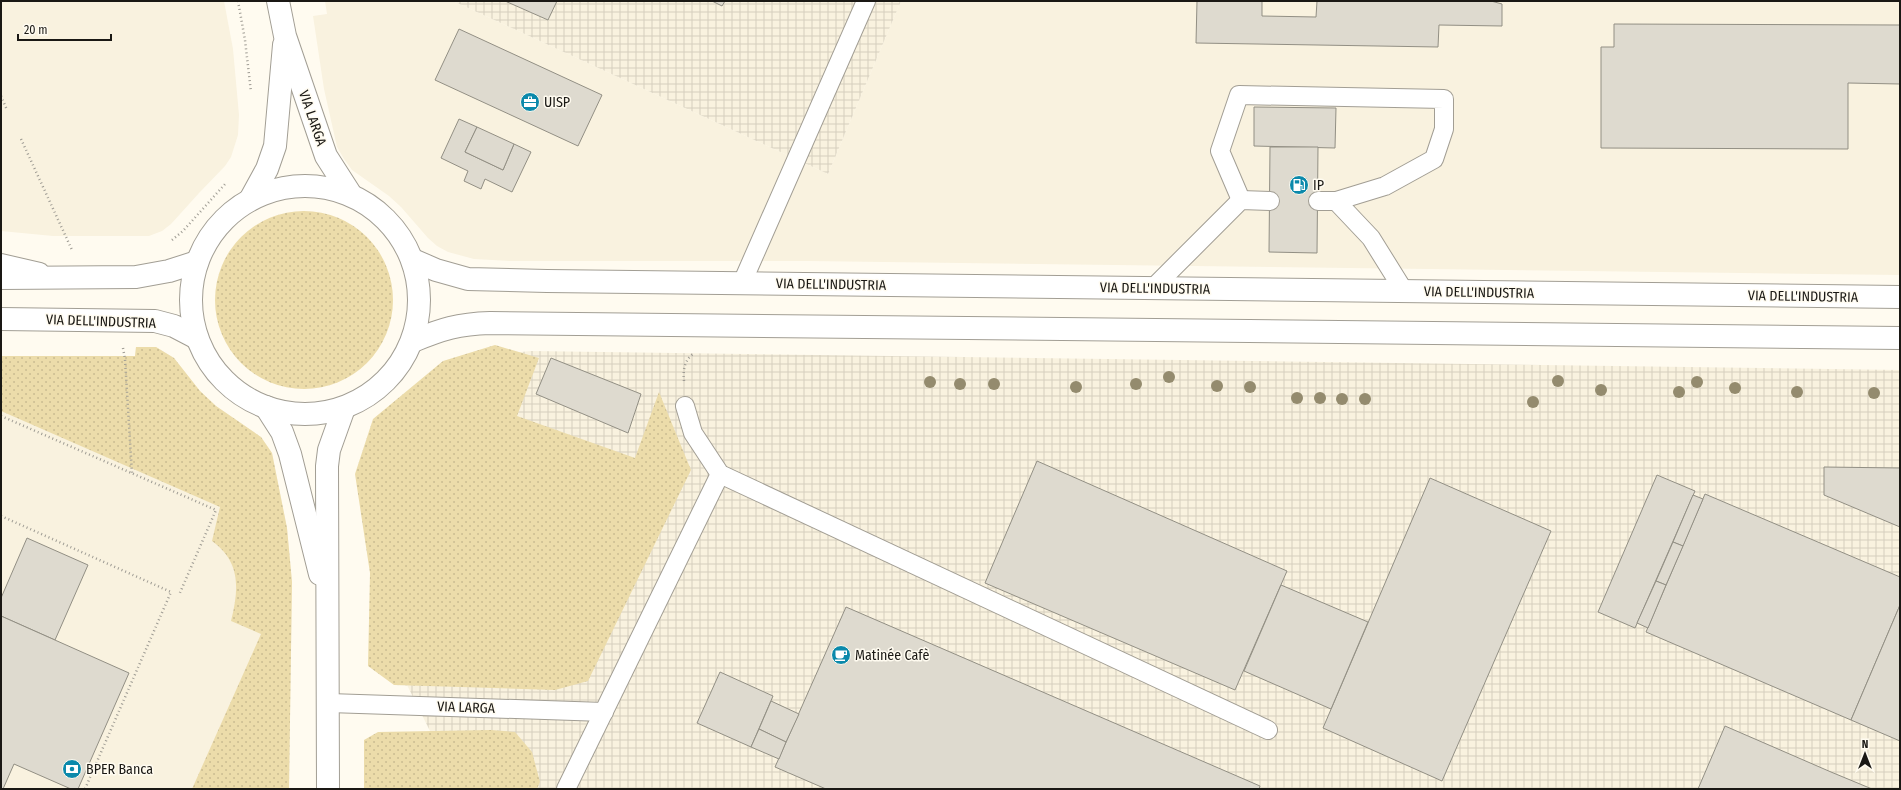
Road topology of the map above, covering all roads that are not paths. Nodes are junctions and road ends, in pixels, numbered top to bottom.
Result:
1 (278, 1) edge
2 (866, 1) edge
3 (285, 36) junction
4 (351, 195) junction
5 (250, 200) junction
6 (1241, 200) junction
7 (1270, 201) dead end
8 (1318, 201) dead end
9 (1336, 201) junction
10 (413, 260) junction
11 (197, 262) junction
12 (1, 263) edge
13 (61, 277) junction
14 (1, 278) edge
15 (742, 283) junction
16 (1152, 288) junction
17 (1404, 291) junction
18 (1900, 297) edge
19 (1, 319) edge
20 (197, 338) junction
21 (1900, 338) edge
22 (413, 341) junction
23 (685, 406) dead end
24 (266, 407) junction
25 (344, 408) junction
26 (720, 474) junction
27 (329, 608) junction
28 (329, 703) junction
29 (604, 712) junction
30 (1268, 730) dead end
31 (328, 789) edge
32 (566, 789) edge

1 - 3 main road, VIA LARGA
2 - 15 lane
3 - 4 main road, VIA LARGA
3 - 5 main road, VIA LARGA
4 - 5 main road
4 - 10 main road
5 - 11 main road
6 - 7 lane
6 - 9 lane
6 - 16 lane
8 - 9 lane
9 - 17 lane
10 - 15 main road, VIA DELL'INDUSTRIA
10 - 22 main road
11 - 13 main road
11 - 20 main road
12 - 13 lane
13 - 14 main road
15 - 16 main road, VIA DELL'INDUSTRIA
16 - 17 main road, VIA DELL'INDUSTRIA
17 - 18 main road, VIA DELL'INDUSTRIA
19 - 20 main road, VIA DELL'INDUSTRIA
20 - 24 main road
21 - 22 main road
22 - 25 main road
23 - 26 lane
24 - 25 main road
24 - 27 main road
25 - 27 main road
26 - 29 lane
26 - 30 lane
27 - 28 main road
28 - 29 lane, VIA LARGA
28 - 31 main road
29 - 32 lane

